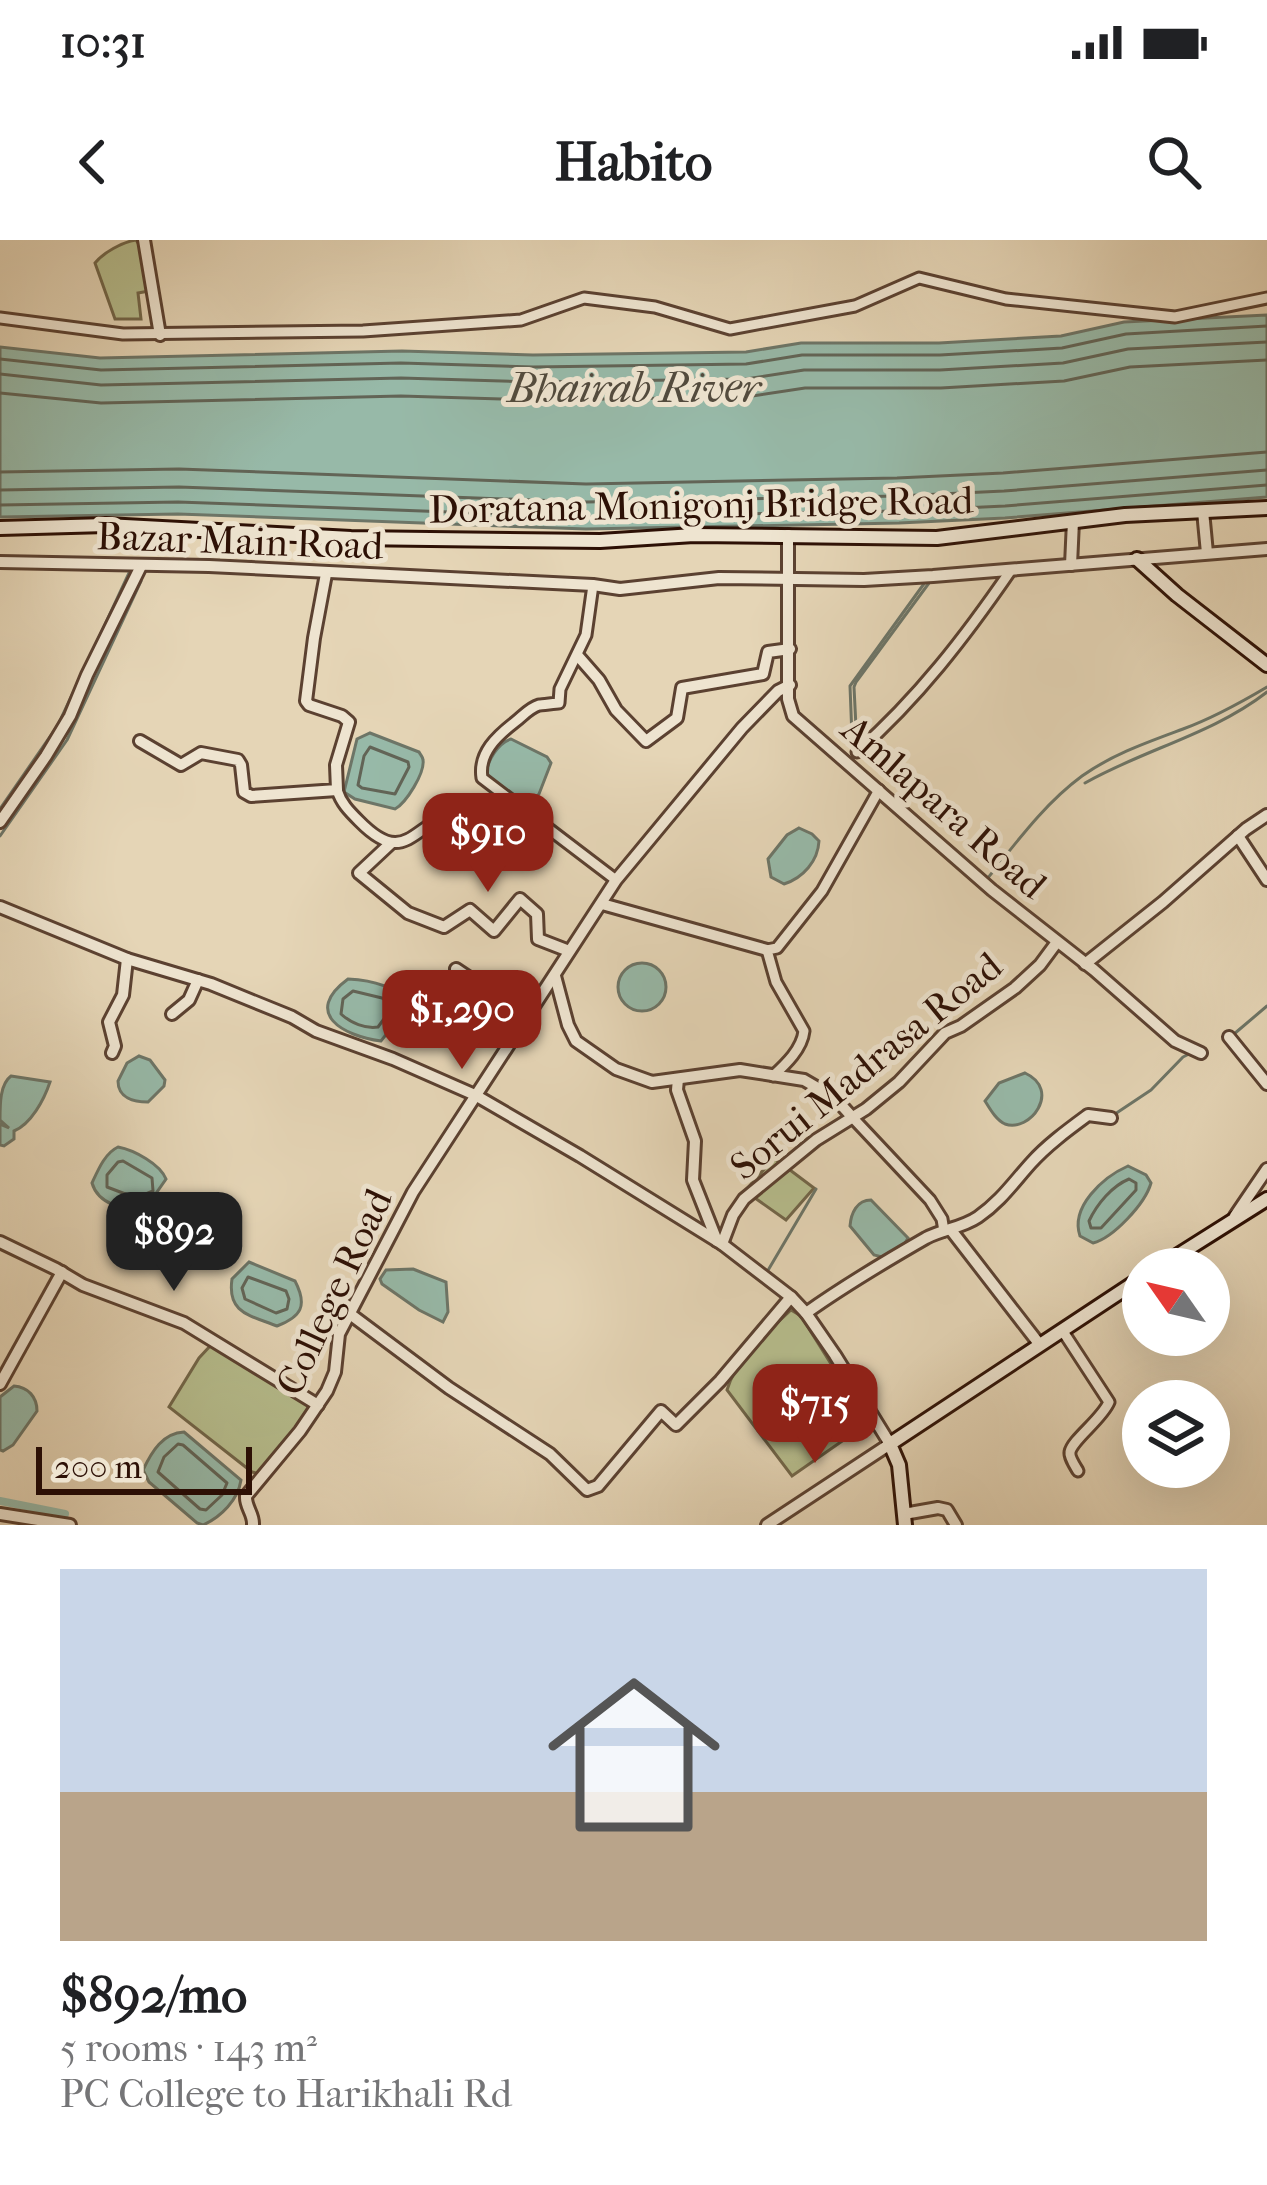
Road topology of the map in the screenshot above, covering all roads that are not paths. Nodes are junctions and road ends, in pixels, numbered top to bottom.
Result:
1 (144, 240) edge
2 (1267, 298) edge
3 (0, 318) edge
4 (160, 335) junction
5 (1267, 508) edge
6 (1203, 511) junction
7 (1072, 521) junction
8 (0, 528) edge
9 (788, 535) junction
10 (1267, 550) edge
11 (1207, 554) junction
12 (1137, 559) junction
13 (0, 562) edge
14 (1071, 565) junction
15 (141, 566) junction
16 (1011, 570) junction
17 (326, 574) junction
18 (786, 580) junction
19 (593, 584) junction
20 (790, 650) junction
21 (578, 656) junction
22 (1267, 665) edge
23 (790, 686) junction
24 (140, 741) dead end
25 (857, 752) dead end
26 (337, 790) junction
27 (879, 790) junction
28 (511, 801) junction
29 (1267, 815) edge
30 (0, 822) edge
31 (1238, 836) junction
32 (391, 843) junction
33 (616, 880) junction
34 (1267, 880) edge
35 (602, 904) junction
36 (0, 907) edge
37 (1058, 942) junction
38 (767, 950) junction
39 (569, 951) junction
40 (127, 958) junction
41 (1085, 964) junction
42 (456, 969) dead end
43 (554, 976) junction
44 (198, 980) junction
45 (172, 1014) dead end
46 (526, 1016) junction
47 (1229, 1037) dead end
48 (112, 1053) dead end
49 (1201, 1053) dead end
50 (773, 1076) junction
51 (678, 1079) junction
52 (1267, 1084) edge
53 (475, 1095) junction
54 (853, 1118) junction
55 (1111, 1118) dead end
56 (1267, 1169) edge
57 (1267, 1199) edge
58 (1233, 1218) junction
59 (947, 1230) junction
60 (0, 1242) edge
61 (720, 1243) junction
62 (1188, 1248) edge
63 (62, 1272) junction
64 (1122, 1291) edge
65 (791, 1297) junction
66 (806, 1313) junction
67 (350, 1314) junction
68 (1062, 1330) junction
69 (1040, 1345) junction
70 (0, 1384) edge
71 (318, 1405) junction
72 (890, 1444) junction
73 (1078, 1471) dead end
74 (0, 1514) edge
75 (905, 1519) edge
76 (70, 1525) edge
77 (253, 1525) edge
78 (767, 1525) edge
79 (956, 1525) edge

1 - 4 street
2 - 4 street
3 - 4 street
5 - 6 main road, Doratana Monigonj Bridge Road
6 - 7 main road, Doratana Monigonj Bridge Road
6 - 11 street
7 - 9 main road, Doratana Monigonj Bridge Road
7 - 14 street
8 - 9 main road, Doratana Monigonj Bridge Road
9 - 18 street, Amlapara Road
10 - 11 street, Bazar Main Road
11 - 12 street, Bazar Main Road
12 - 14 street, Bazar Main Road
12 - 22 main road
13 - 15 street, Bazar Main Road
14 - 16 street, Bazar Main Road
15 - 17 street, Bazar Main Road
15 - 30 street
16 - 18 street, Bazar Main Road
16 - 25 street
17 - 19 street, Bazar Main Road
17 - 26 street
18 - 19 street, Bazar Main Road
18 - 20 street, Amlapara Road
19 - 21 street
20 - 21 street
20 - 23 street, Amlapara Road
21 - 28 street
23 - 27 street, Amlapara Road
23 - 33 street, College Road
24 - 26 street
26 - 32 street
27 - 37 street, Amlapara Road
27 - 38 street
28 - 32 street
28 - 33 street
29 - 31 street
31 - 34 street
31 - 41 street
32 - 39 street
33 - 35 street, College Road
35 - 38 street
35 - 39 street, College Road
36 - 40 street
37 - 41 street, Amlapara Road
37 - 54 street, Sorui Madrasa Road
38 - 50 street
39 - 43 street, College Road
40 - 44 street
40 - 48 street
41 - 49 street, Amlapara Road
42 - 46 street
43 - 46 street, College Road
43 - 51 street
44 - 45 street
44 - 53 street
46 - 53 street, College Road
47 - 52 street
50 - 51 street
50 - 54 street
51 - 61 street
53 - 61 street
53 - 67 street, College Road
54 - 59 street
54 - 61 street, Sorui Madrasa Road
55 - 59 street
56 - 58 street
57 - 58 main road
58 - 62 main road
59 - 66 street
59 - 69 street
60 - 63 street
61 - 65 street
63 - 70 street
63 - 71 street
64 - 68 main road
65 - 66 street
65 - 67 street
66 - 72 street
67 - 71 street, College Road
68 - 69 main road
68 - 73 street
69 - 72 main road
71 - 77 street, College Road
72 - 75 main road
72 - 78 street
74 - 76 street
75 - 79 street

